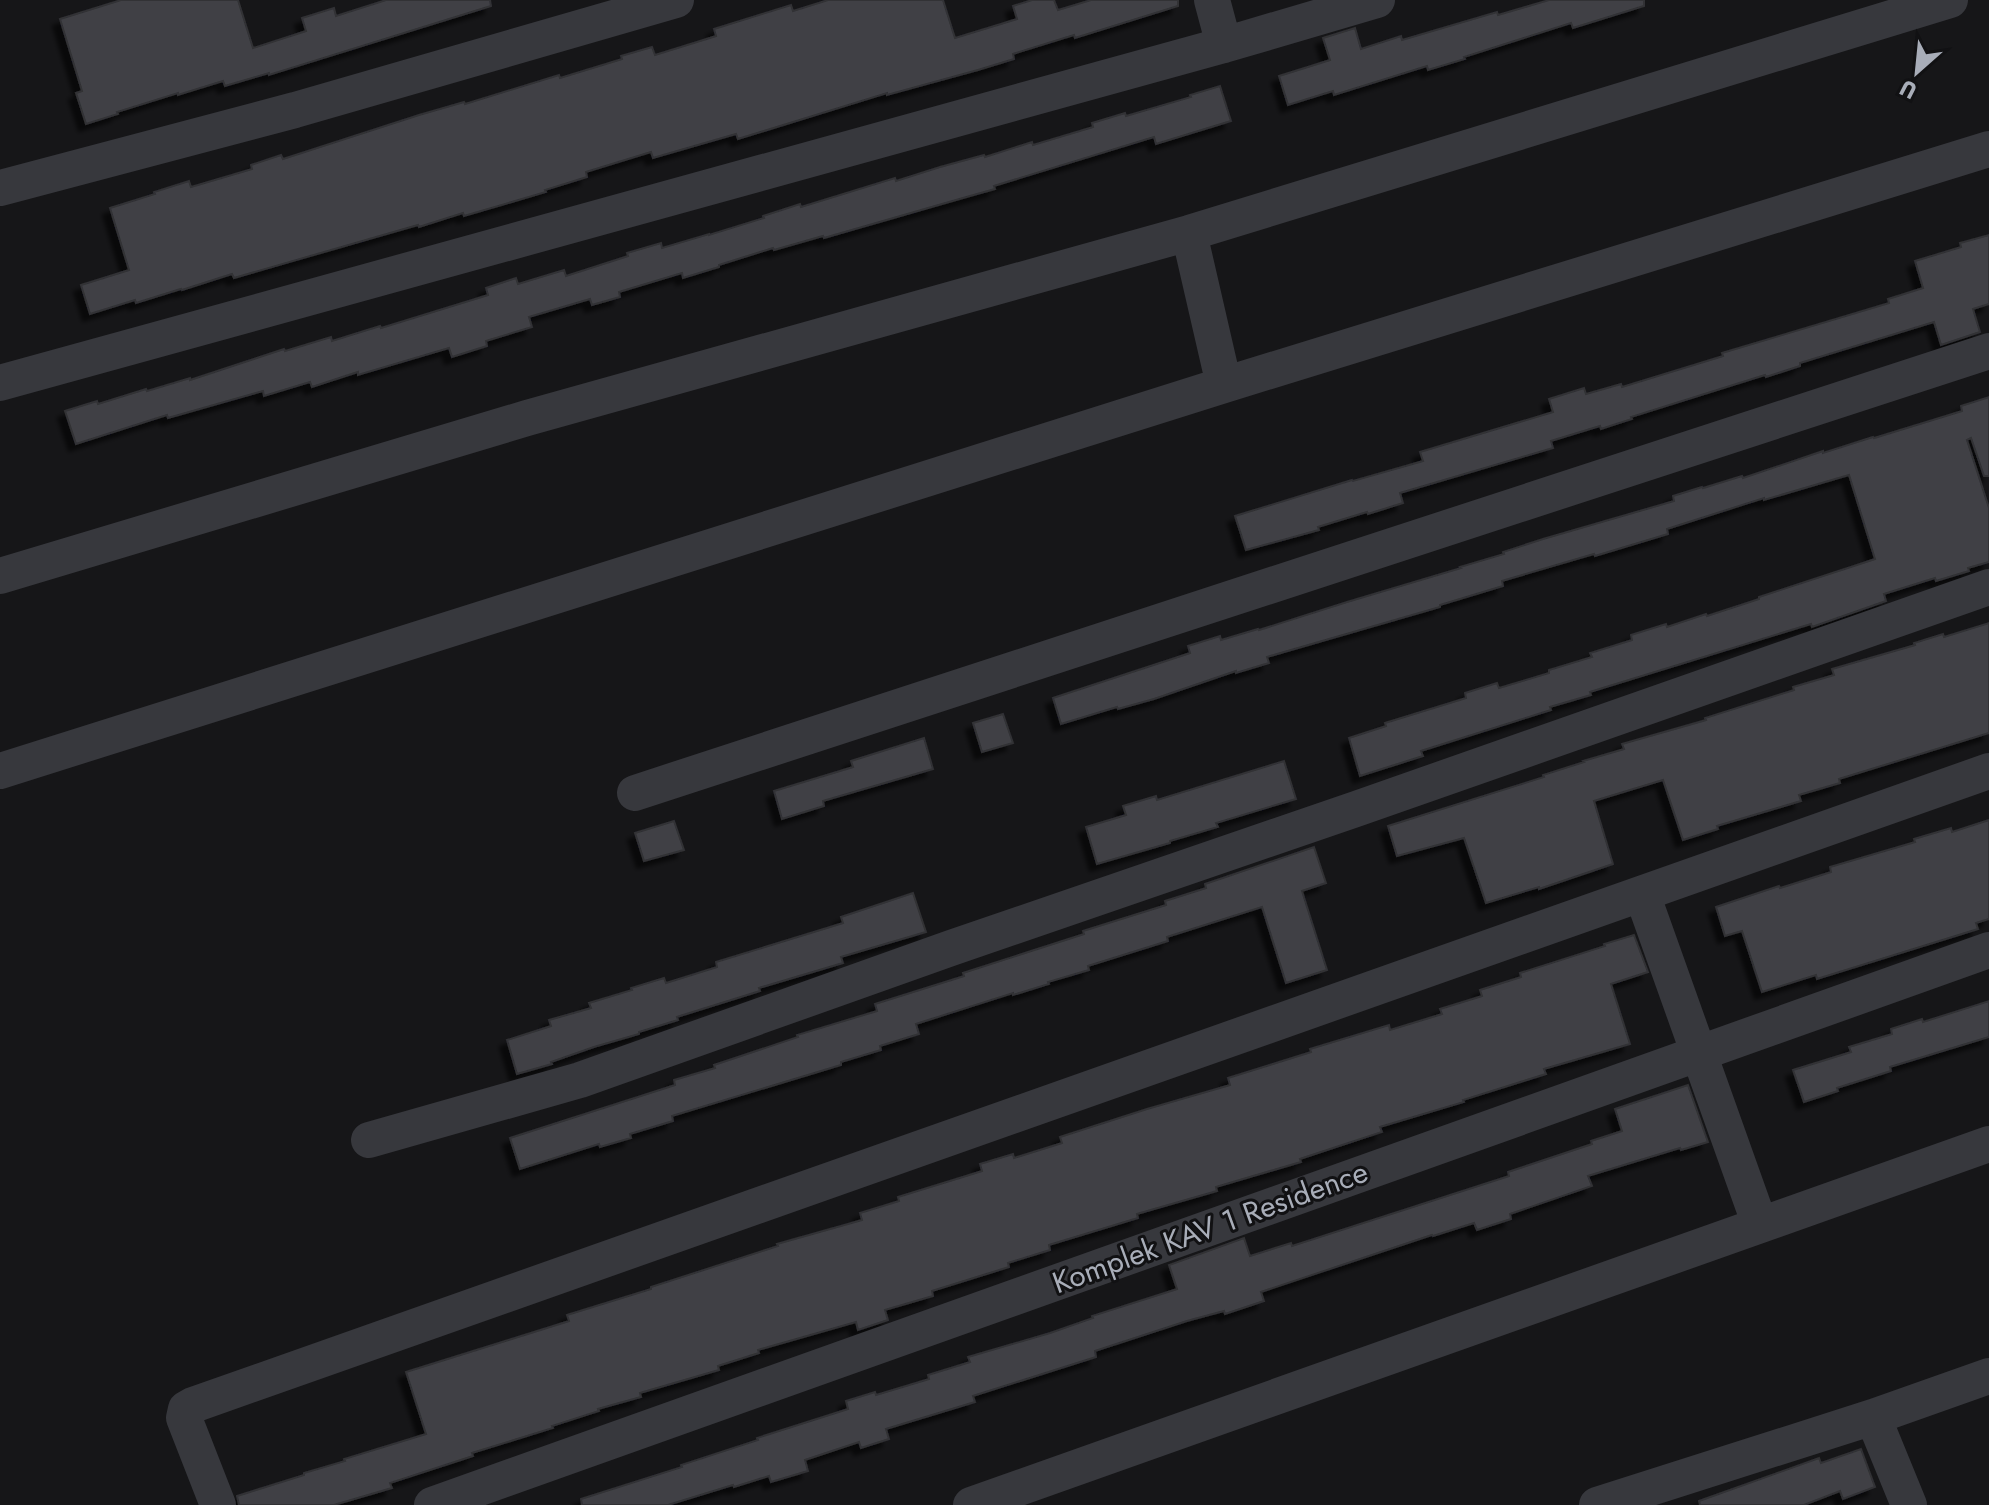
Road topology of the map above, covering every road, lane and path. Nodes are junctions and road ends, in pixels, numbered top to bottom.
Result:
1 (676, 0) edge
2 (1212, 0) edge
3 (1377, 0) edge
4 (1950, 0) edge
5 (1224, 45) junction
6 (1989, 149) edge
7 (0, 188) edge
8 (1189, 233) junction
9 (1989, 351) edge
10 (0, 383) edge
11 (1224, 385) junction
12 (0, 576) edge
13 (1989, 587) edge
14 (0, 771) edge
15 (1989, 771) edge
16 (635, 793) dead end
17 (1642, 894) junction
18 (1989, 950) edge
19 (1697, 1053) junction
20 (369, 1140) dead end
21 (1989, 1144) edge
22 (1760, 1225) junction
23 (1989, 1376) edge
24 (1873, 1417) junction
25 (218, 1505) edge
26 (432, 1505) edge
27 (971, 1505) edge
28 (1597, 1505) edge
29 (1909, 1505) edge

1 - 7 street
2 - 5 street
3 - 5 street
4 - 8 street
5 - 10 street
6 - 11 street
8 - 11 street
8 - 12 street
9 - 16 street
11 - 14 street
13 - 20 street
15 - 17 street
17 - 19 street
17 - 25 street
18 - 19 street, Komplek KAV 1 Residence
19 - 22 street
19 - 26 street, Komplek KAV 1 Residence
21 - 22 street
22 - 27 street
23 - 24 street
24 - 28 street
24 - 29 street

